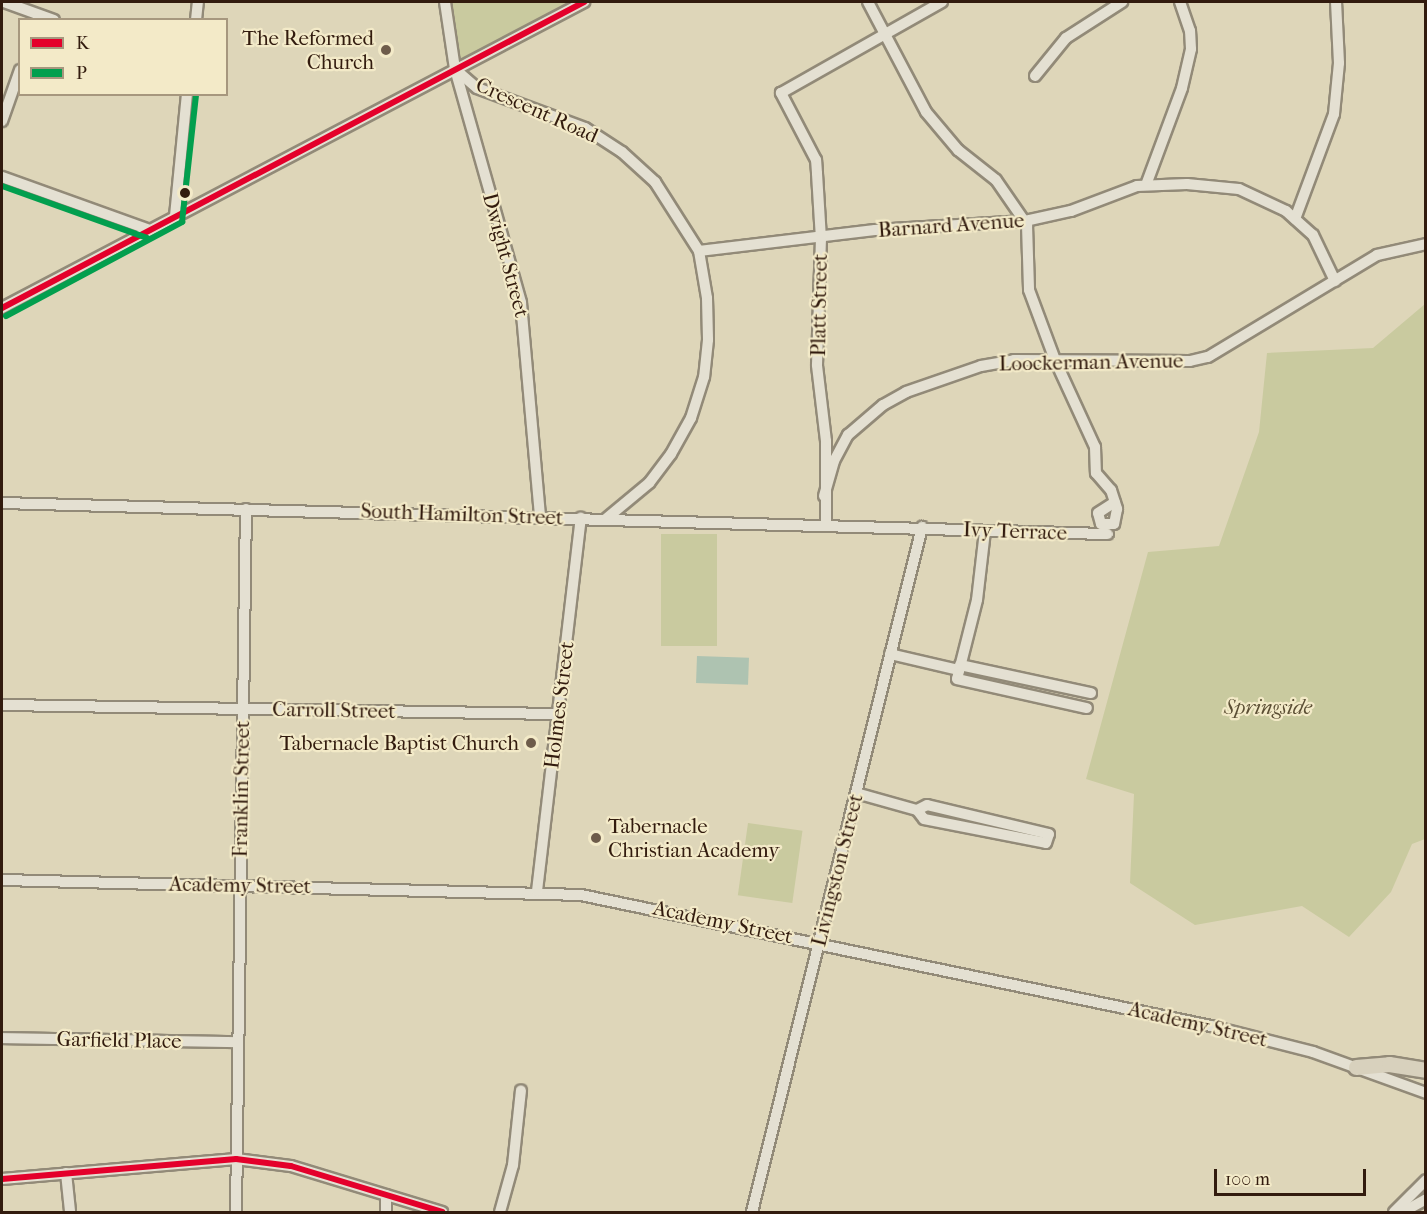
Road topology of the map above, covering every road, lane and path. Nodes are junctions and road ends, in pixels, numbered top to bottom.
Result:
1 (4, 2) edge
2 (198, 2) edge
3 (445, 2) edge
4 (584, 2) edge
5 (868, 2) edge
6 (942, 2) edge
7 (1122, 2) edge
8 (1180, 2) edge
9 (1336, 2) edge
10 (38, 17) edge
11 (196, 18) edge
12 (884, 32) junction
13 (455, 69) junction
14 (18, 76) edge
15 (1035, 76) dead end
16 (187, 96) edge
17 (2, 121) edge
18 (2, 177) edge
19 (1146, 185) junction
20 (175, 216) junction
21 (1295, 219) junction
22 (1025, 221) junction
23 (150, 230) junction
24 (821, 239) junction
25 (1425, 244) edge
26 (699, 251) junction
27 (1335, 280) junction
28 (2, 308) edge
29 (1055, 360) junction
30 (824, 496) junction
31 (1115, 502) dead end
32 (2, 503) edge
33 (246, 509) junction
34 (540, 516) junction
35 (581, 518) junction
36 (607, 518) junction
37 (826, 524) junction
38 (922, 527) junction
39 (985, 531) junction
40 (1108, 534) dead end
41 (890, 654) junction
42 (958, 671) junction
43 (1091, 693) dead end
44 (2, 705) edge
45 (243, 708) junction
46 (1087, 708) dead end
47 (558, 714) junction
48 (856, 793) junction
49 (917, 810) junction
50 (2, 880) edge
51 (240, 885) junction
52 (537, 891) junction
53 (819, 942) junction
54 (2, 1038) edge
55 (236, 1042) junction
56 (1356, 1067) junction
57 (1425, 1070) edge
58 (521, 1090) dead end
59 (1425, 1093) edge
60 (236, 1159) junction
61 (66, 1173) junction
62 (2, 1179) edge
63 (1425, 1180) edge
64 (386, 1195) junction
65 (1425, 1199) edge
66 (70, 1212) edge
67 (236, 1212) edge
68 (386, 1212) edge
69 (442, 1212) edge
70 (500, 1212) edge
71 (752, 1212) edge
72 (1394, 1212) edge
73 (1403, 1212) edge

1 - 10 street
2 - 11 street
3 - 13 street, Dwight Street
4 - 13 street
5 - 12 street
6 - 12 street
7 - 15 street
8 - 19 street
9 - 21 street
12 - 22 street
12 - 24 street, Platt Street
13 - 20 street
13 - 26 street, Crescent Road
13 - 34 street, Dwight Street
14 - 17 street
16 - 20 street
18 - 23 street
19 - 21 street, Barnard Avenue
19 - 22 street, Barnard Avenue
20 - 23 street
21 - 27 street, Barnard Avenue
22 - 24 street, Barnard Avenue
22 - 29 street
23 - 28 street
24 - 26 street, Barnard Avenue
24 - 30 street, Platt Street
25 - 27 street, Loockerman Avenue
26 - 36 street, Crescent Road
27 - 29 street, Loockerman Avenue
29 - 30 street, Loockerman Avenue
29 - 31 street
30 - 37 street, Platt Street
32 - 33 street, South Hamilton Street
33 - 34 street, South Hamilton Street
33 - 45 street, Franklin Street
34 - 35 street, South Hamilton Street
35 - 36 street, South Hamilton Street
35 - 47 street, Holmes Street
36 - 37 street, South Hamilton Street
37 - 38 street, South Hamilton Street
38 - 39 street, Ivy Terrace
38 - 41 street, Livingston Street
39 - 40 street, Ivy Terrace
39 - 42 street
41 - 42 street
41 - 48 street, Livingston Street
42 - 43 street
42 - 46 street
44 - 45 street, Carroll Street
45 - 47 street, Carroll Street
45 - 51 street, Franklin Street
47 - 52 street, Holmes Street
48 - 49 street
48 - 53 street, Livingston Street
49 - 49 street
50 - 51 street, Academy Street
51 - 52 street, Academy Street
51 - 55 street, Franklin Street
52 - 53 street, Academy Street
53 - 56 street, Academy Street
53 - 71 street, Livingston Street
54 - 55 street, Garfield Place
55 - 60 street, Franklin Street
56 - 57 highway
56 - 59 street, Academy Street
58 - 70 street
60 - 61 street
60 - 64 street
60 - 67 street, Franklin Street
61 - 62 street
61 - 66 street
63 - 72 street
64 - 68 street
64 - 69 street
65 - 73 street

